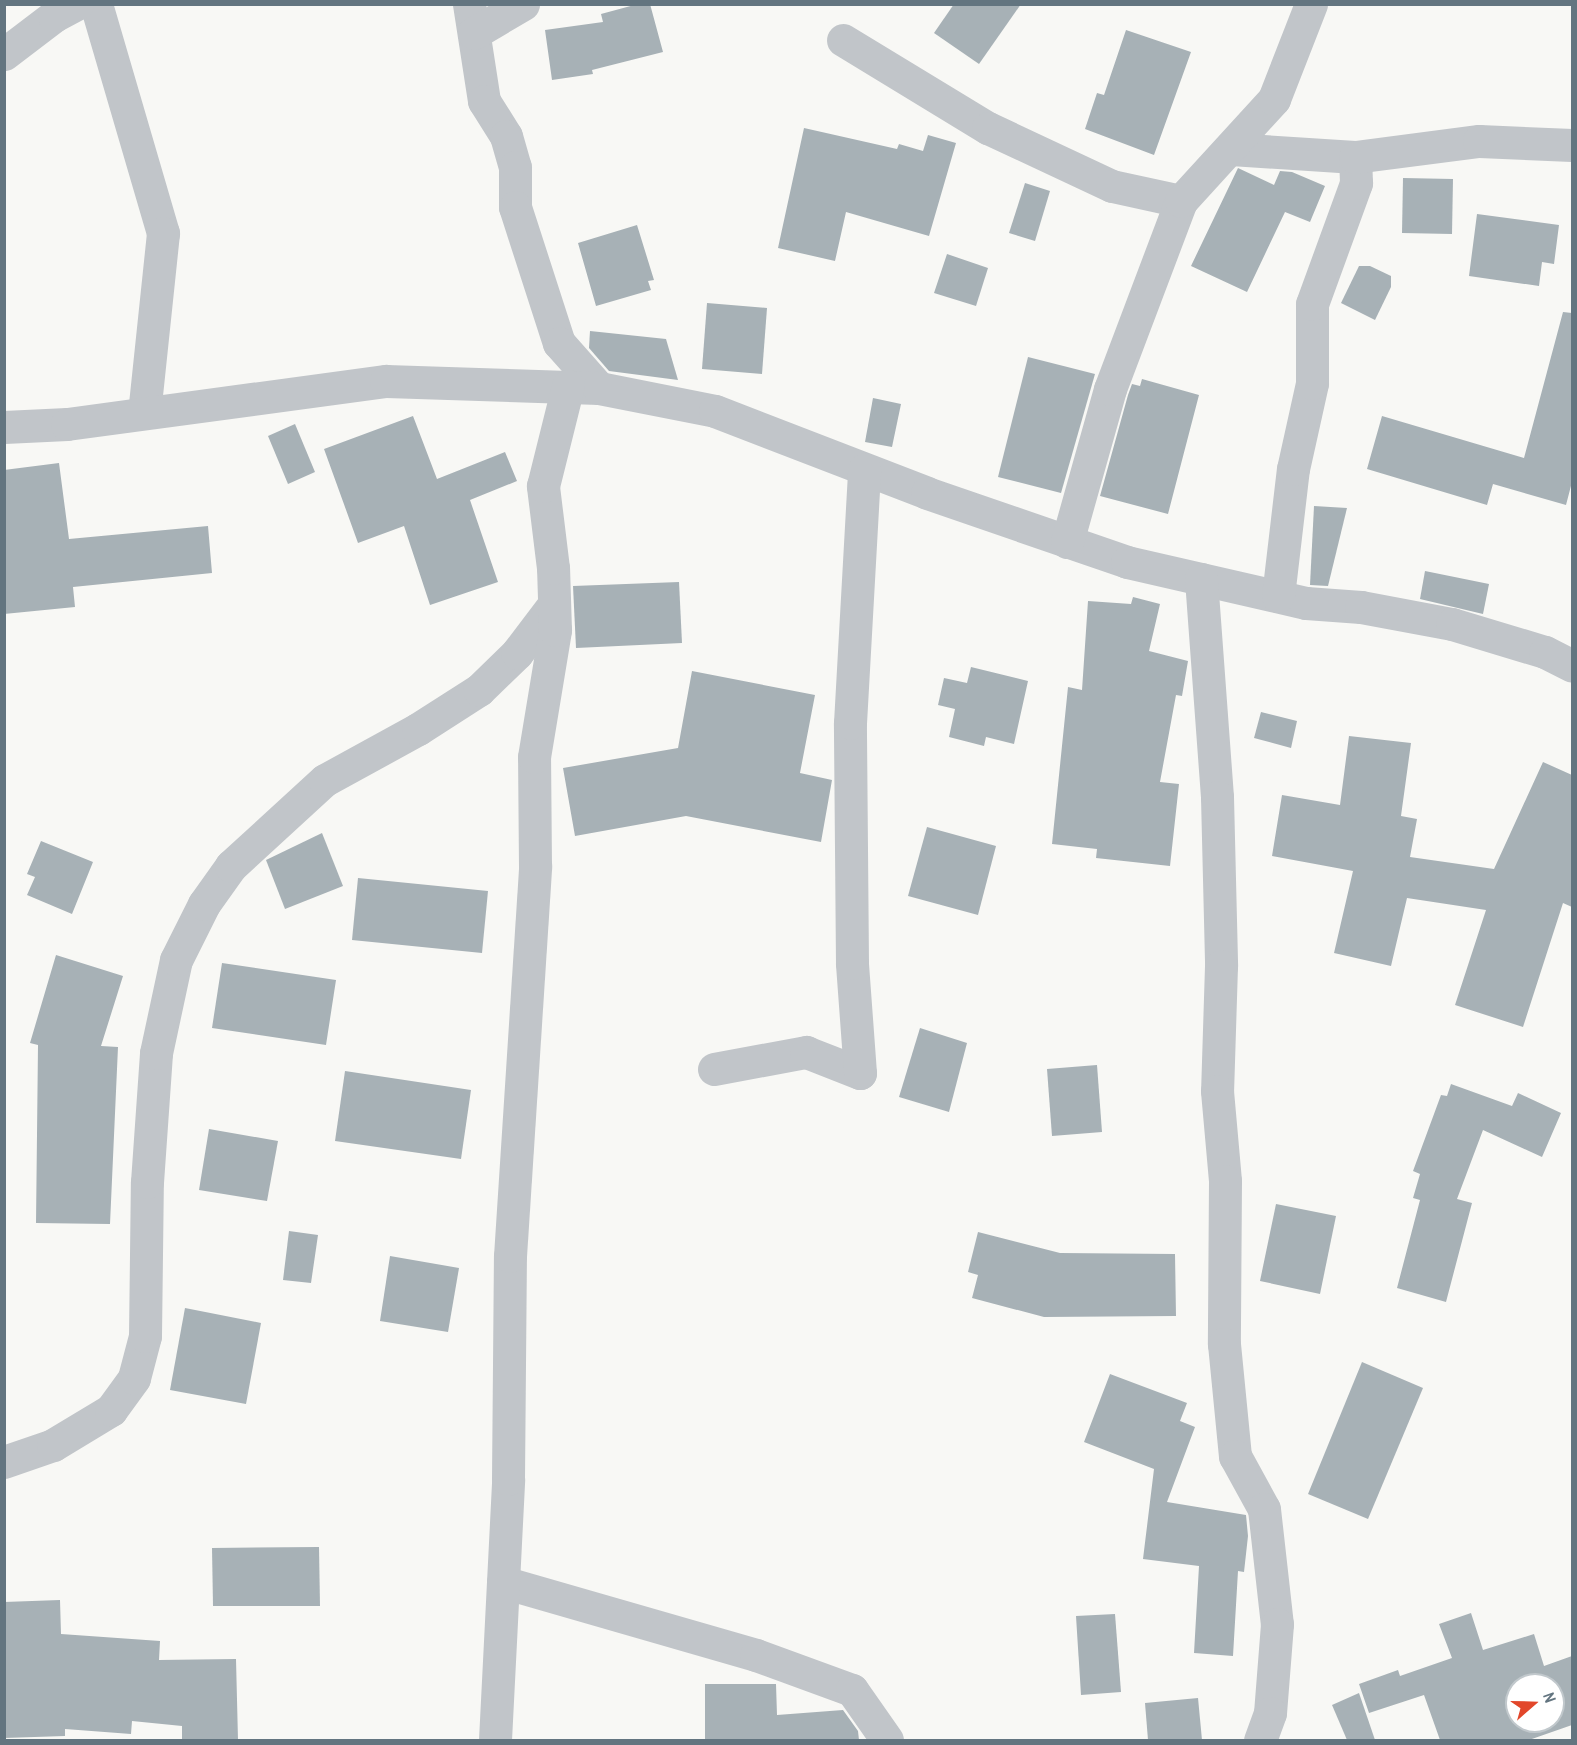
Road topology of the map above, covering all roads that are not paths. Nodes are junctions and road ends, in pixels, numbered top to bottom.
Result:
1 (77, 4) edge
2 (96, 4) edge
3 (523, 4) edge
4 (1311, 4) edge
5 (471, 19) edge
6 (843, 40) dead end
7 (4, 54) edge
8 (1572, 144) edge
9 (1231, 149) junction
10 (1355, 157) junction
11 (1181, 201) junction
12 (559, 343) junction
13 (524, 384) junction
14 (583, 387) junction
15 (144, 413) junction
16 (4, 427) edge
17 (864, 469) junction
18 (1067, 542) junction
19 (1201, 579) junction
20 (1278, 596) junction
21 (554, 604) junction
22 (1572, 666) edge
23 (714, 1069) dead end
24 (4, 1462) edge
25 (502, 1582) junction
26 (495, 1740) edge
27 (886, 1740) edge
28 (1260, 1740) edge

1 - 7 street
2 - 15 street
3 - 5 street
4 - 9 street
5 - 12 street
6 - 11 street
8 - 10 street
9 - 10 street
9 - 11 street
10 - 20 street
11 - 18 street
12 - 13 street
12 - 14 street
13 - 14 street
13 - 15 street
14 - 17 street
14 - 21 street
15 - 16 street
17 - 18 street
17 - 23 street
18 - 19 street
19 - 20 street
19 - 28 street
20 - 22 street
21 - 24 street
21 - 25 street
25 - 26 street
25 - 27 street

